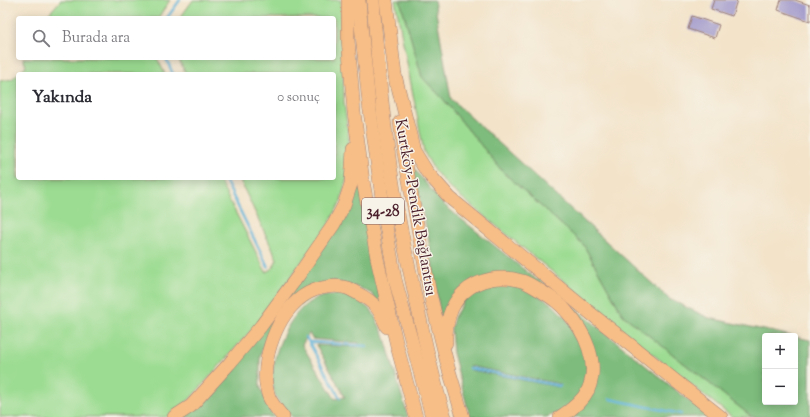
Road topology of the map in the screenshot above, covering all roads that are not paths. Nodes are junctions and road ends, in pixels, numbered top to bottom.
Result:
1 (348, 0) edge
2 (360, 0) edge
3 (373, 0) edge
4 (386, 0) edge
5 (395, 75) junction
6 (354, 112) junction
7 (396, 346) junction
8 (448, 367) junction
9 (174, 417) edge
10 (283, 417) edge
11 (416, 417) edge
12 (432, 417) edge
13 (445, 417) edge
14 (463, 417) edge
15 (560, 417) edge
16 (721, 417) edge

1 - 6 highway
2 - 12 highway, Kurtköy-Pendik Bağlantısı / 34-28
3 - 13 highway, Kurtköy-Pendik Bağlantısı / 34-28
4 - 5 highway
5 - 8 highway
5 - 16 highway
6 - 7 highway
6 - 9 highway
7 - 10 highway
7 - 11 highway
8 - 14 highway
8 - 15 highway

